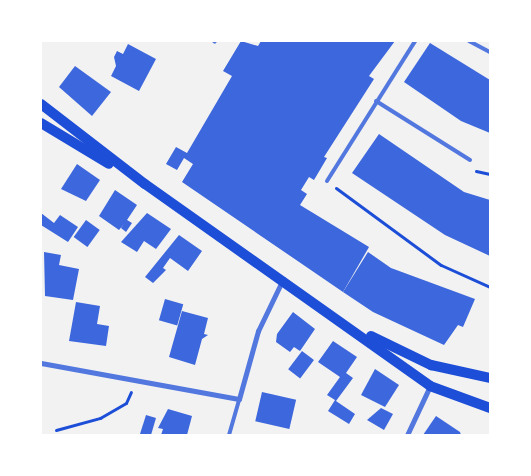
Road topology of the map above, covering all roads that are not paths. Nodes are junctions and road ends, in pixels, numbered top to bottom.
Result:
1 (416, 41) edge
2 (469, 41) edge
3 (490, 52) edge
4 (376, 101) junction
5 (41, 104) edge
6 (41, 123) edge
7 (470, 160) dead end
8 (327, 181) road end
9 (145, 184) junction
10 (283, 279) junction
11 (348, 324) junction
12 (41, 363) edge
13 (490, 378) edge
14 (430, 386) junction
15 (239, 399) junction
16 (490, 408) edge
17 (229, 435) edge
18 (407, 435) edge

1 - 4 lane
2 - 3 lane
4 - 7 lane
4 - 8 lane
5 - 9 main road
6 - 9 main road
9 - 10 main road
10 - 11 main road
10 - 15 street
11 - 13 main road
11 - 14 main road
12 - 15 street
14 - 16 main road
14 - 18 street
15 - 17 lane

